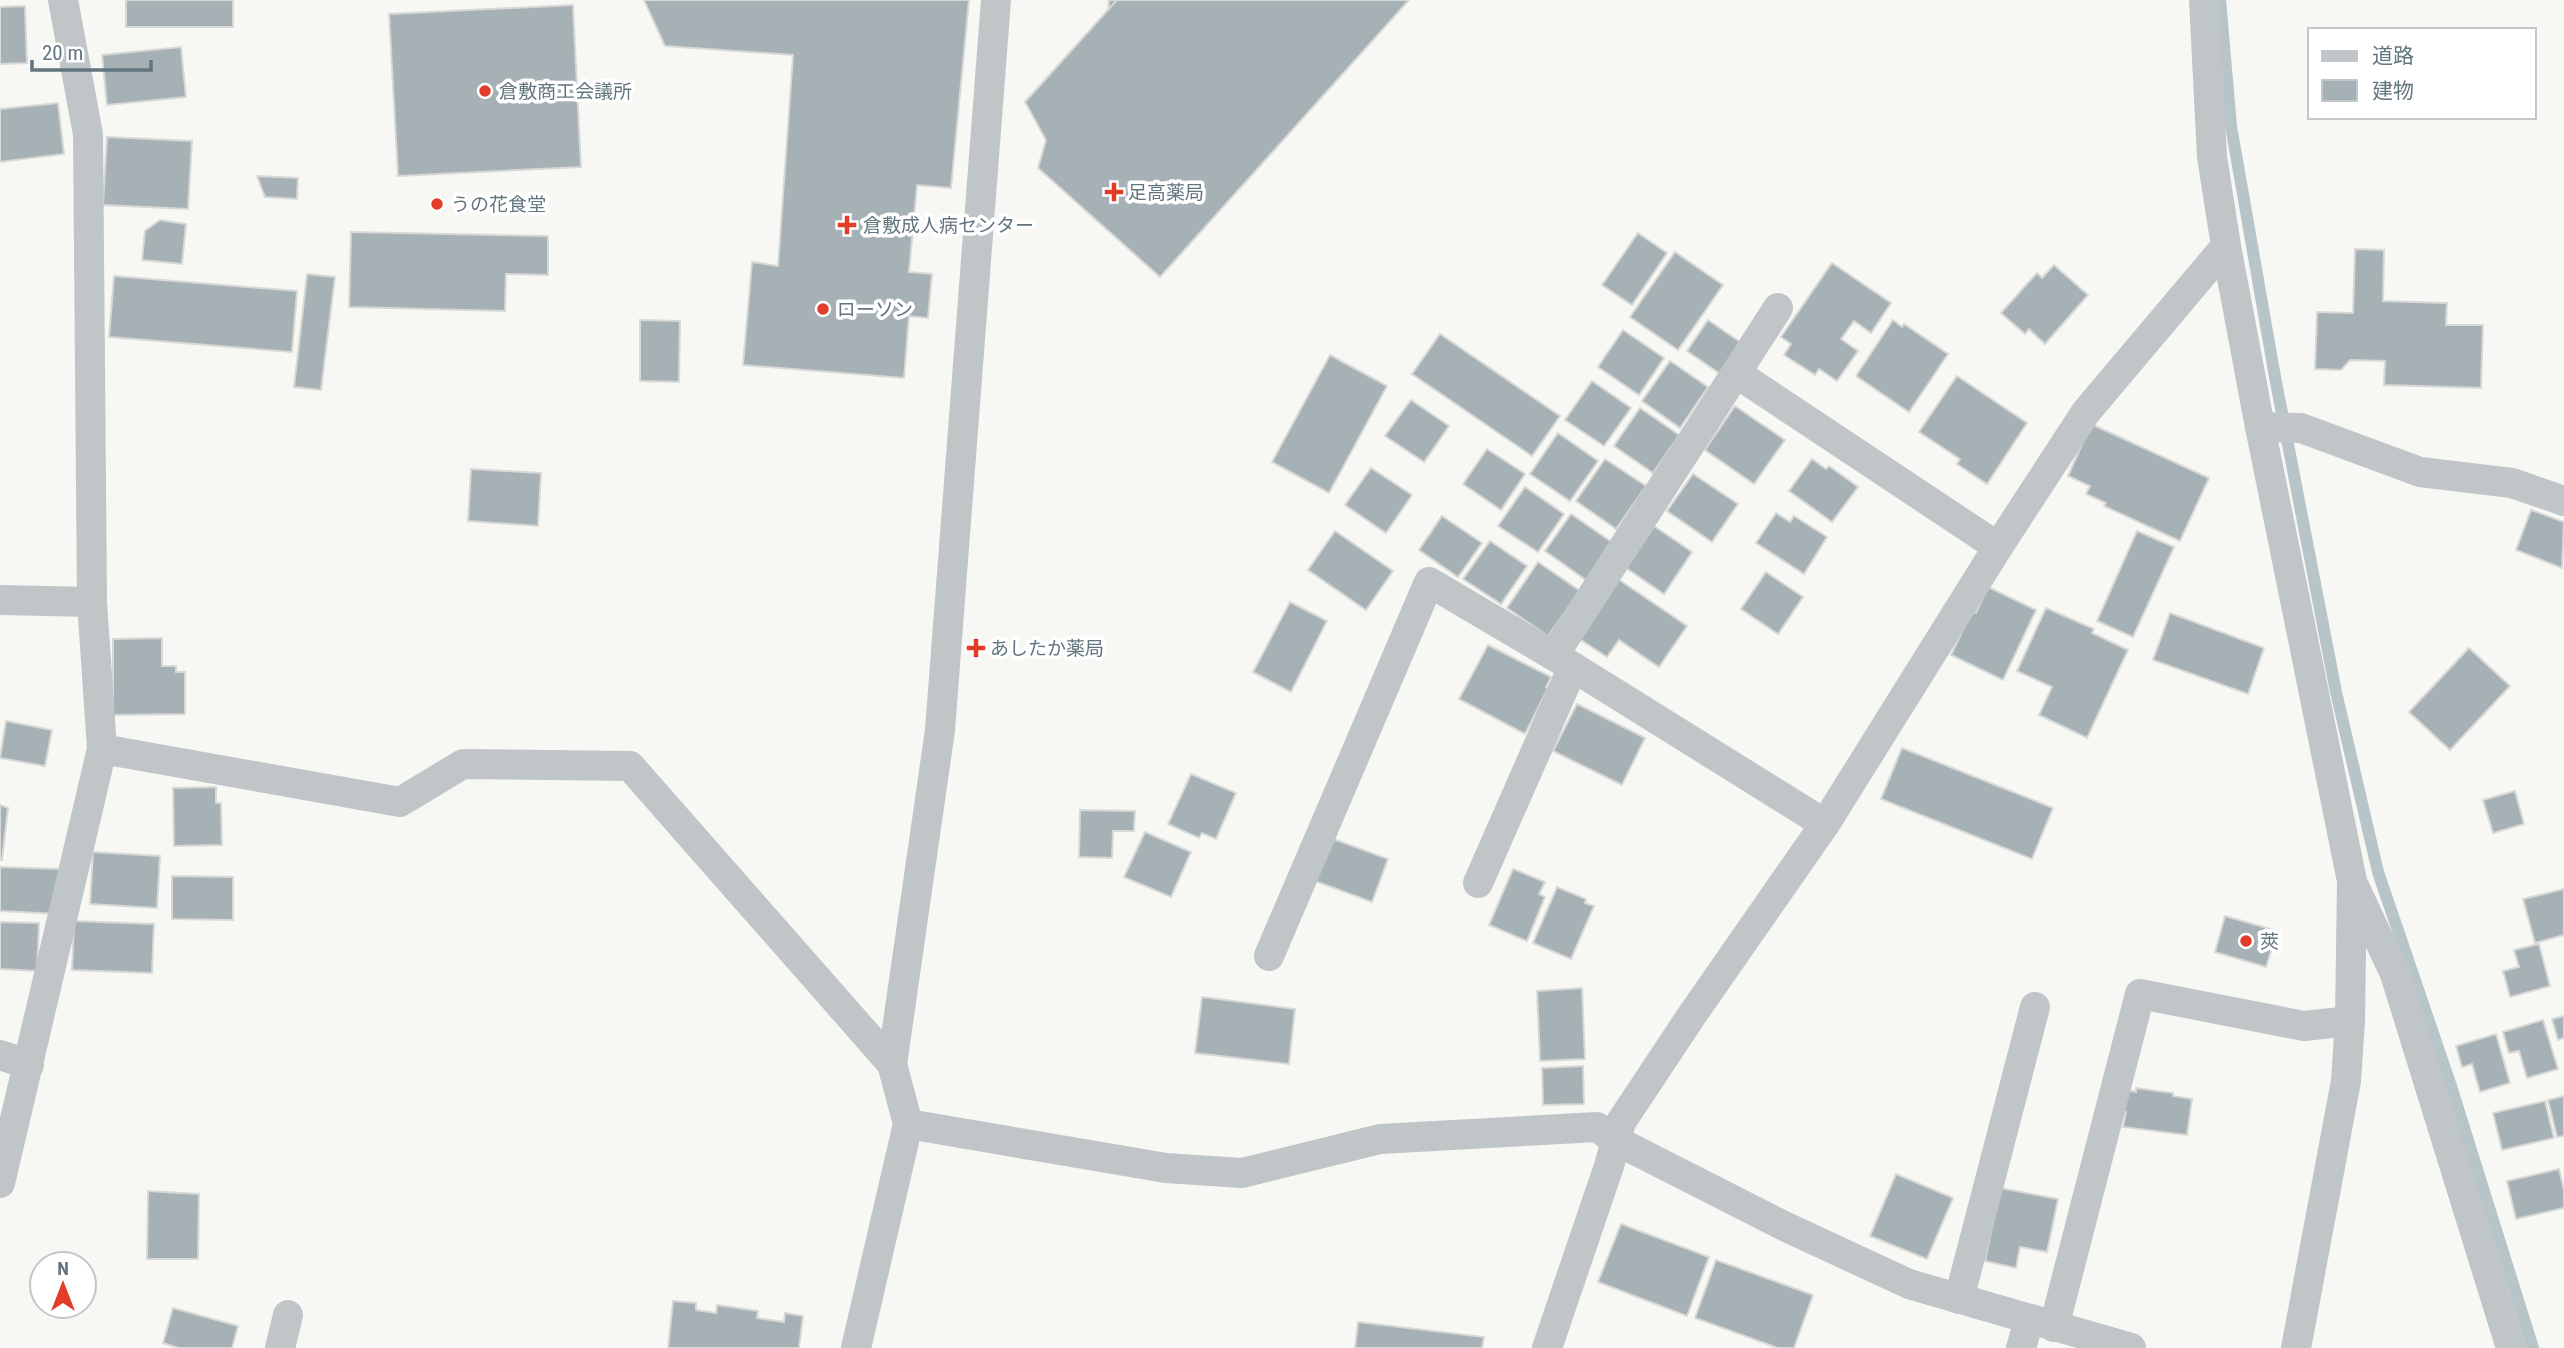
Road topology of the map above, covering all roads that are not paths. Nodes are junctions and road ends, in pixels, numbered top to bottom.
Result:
1 (63, 0) edge
2 (996, 0) edge
3 (2204, 0) edge
4 (2227, 246) junction
5 (1778, 308) dead end
6 (1736, 373) junction
7 (2276, 427) junction
8 (2564, 501) edge
9 (1998, 547) junction
10 (0, 600) edge
11 (92, 602) junction
12 (1564, 661) junction
13 (102, 749) junction
14 (1825, 824) junction
15 (2352, 881) junction
16 (1478, 883) dead end
17 (1269, 956) dead end
18 (2035, 1007) dead end
19 (2350, 1021) junction
20 (0, 1055) edge
21 (892, 1064) junction
22 (29, 1065) junction
23 (908, 1124) junction
24 (1615, 1140) junction
25 (0, 1183) edge
26 (1959, 1299) junction
27 (288, 1315) dead end
28 (2042, 1323) junction
29 (280, 1348) edge
30 (856, 1348) edge
31 (1546, 1348) edge
32 (2021, 1348) edge
33 (2131, 1348) edge
34 (2296, 1348) edge
35 (2511, 1348) edge

1 - 11 street
2 - 21 street
3 - 4 street
4 - 7 street
4 - 9 street
5 - 6 street
6 - 9 street
6 - 12 street
7 - 8 street
7 - 15 street
9 - 14 street
10 - 11 street
11 - 13 street
12 - 14 street
12 - 16 street
12 - 17 street
13 - 21 street
13 - 22 street
14 - 24 street
15 - 19 street
15 - 35 street
18 - 26 street
19 - 28 street
19 - 34 street
20 - 22 street
21 - 23 street
22 - 25 street
23 - 24 street
23 - 30 street
24 - 26 street
24 - 31 street
26 - 28 street
27 - 29 street
28 - 32 street
28 - 33 street

